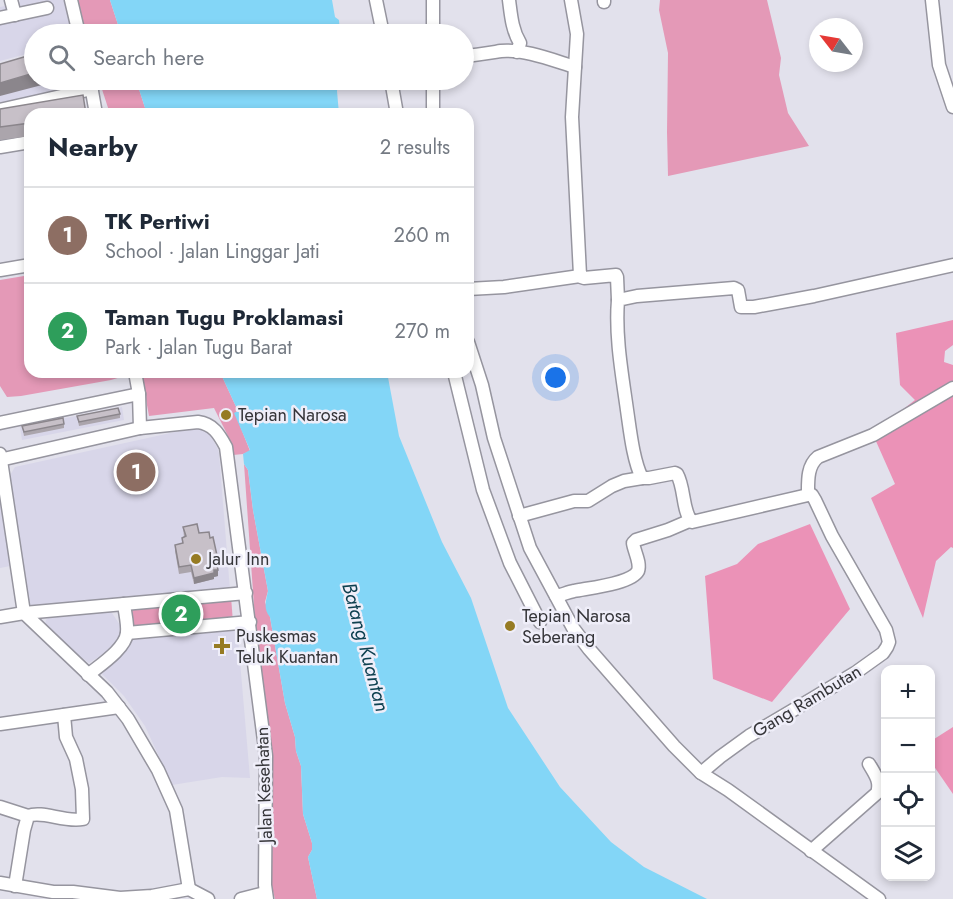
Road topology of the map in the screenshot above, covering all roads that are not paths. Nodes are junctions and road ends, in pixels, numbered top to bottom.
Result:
1 (11, 0) edge
2 (71, 0) edge
3 (376, 0) edge
4 (433, 0) edge
5 (438, 0) edge
6 (509, 0) edge
7 (571, 0) edge
8 (932, 0) edge
9 (47, 8) dead end
10 (15, 15) junction
11 (0, 18) edge
12 (77, 24) edge
13 (381, 24) edge
14 (433, 24) edge
15 (517, 52) junction
16 (474, 56) edge
17 (575, 67) junction
18 (70, 90) edge
19 (92, 90) edge
20 (393, 90) edge
21 (433, 90) edge
22 (953, 107) edge
23 (95, 108) edge
24 (397, 108) edge
25 (433, 108) edge
26 (0, 110) edge
27 (24, 143) edge
28 (0, 147) edge
29 (953, 265) edge
30 (24, 266) edge
31 (0, 270) edge
32 (580, 276) junction
33 (474, 289) edge
34 (618, 300) junction
35 (474, 360) edge
36 (136, 378) edge
37 (455, 378) edge
38 (953, 388) edge
39 (139, 394) junction
40 (0, 423) edge
41 (140, 428) junction
42 (0, 458) edge
43 (642, 478) junction
44 (808, 495) junction
45 (519, 516) junction
46 (689, 521) junction
47 (246, 593) junction
48 (556, 596) junction
49 (124, 604) junction
50 (24, 613) junction
51 (0, 617) edge
52 (250, 622) junction
53 (540, 622) dead end
54 (127, 633) junction
55 (88, 675) junction
56 (119, 707) junction
57 (64, 715) junction
58 (0, 724) edge
59 (869, 764) dead end
60 (701, 773) junction
61 (0, 807) edge
62 (28, 816) junction
63 (811, 851) junction
64 (0, 883) edge
65 (15, 886) junction
66 (189, 889) junction
67 (266, 896) edge
68 (208, 899) edge
69 (241, 899) edge
70 (879, 899) edge

1 - 10 street
2 - 12 street
3 - 13 street
4 - 5 street
4 - 14 street
6 - 15 street
7 - 17 street
8 - 22 street
9 - 10 street
10 - 11 street
15 - 16 street
15 - 17 street
17 - 32 street
18 - 26 street
19 - 23 street
20 - 24 street
21 - 25 street
27 - 28 street
29 - 34 street
30 - 31 street
32 - 33 street
32 - 34 street
34 - 43 street
35 - 45 street
36 - 39 street
37 - 53 street
38 - 44 street
39 - 40 street
39 - 41 street
41 - 42 street, Jalan Kesehatan
41 - 47 street, Jalan Kesehatan
42 - 50 street
43 - 45 street
43 - 46 street
44 - 46 street
44 - 60 street, Gang Rambutan
45 - 48 street
46 - 48 street
47 - 49 street
47 - 52 street, Jalan Kesehatan
48 - 60 street
49 - 50 street
49 - 54 street
50 - 51 street
50 - 55 street
52 - 54 street
52 - 67 street, Jalan Kesehatan
54 - 55 street
55 - 56 street
56 - 57 street
56 - 66 street
57 - 58 street
57 - 62 street
59 - 63 street
60 - 63 street
61 - 62 street
62 - 65 street
63 - 70 street
64 - 65 street
65 - 66 street
66 - 68 street
67 - 69 street

